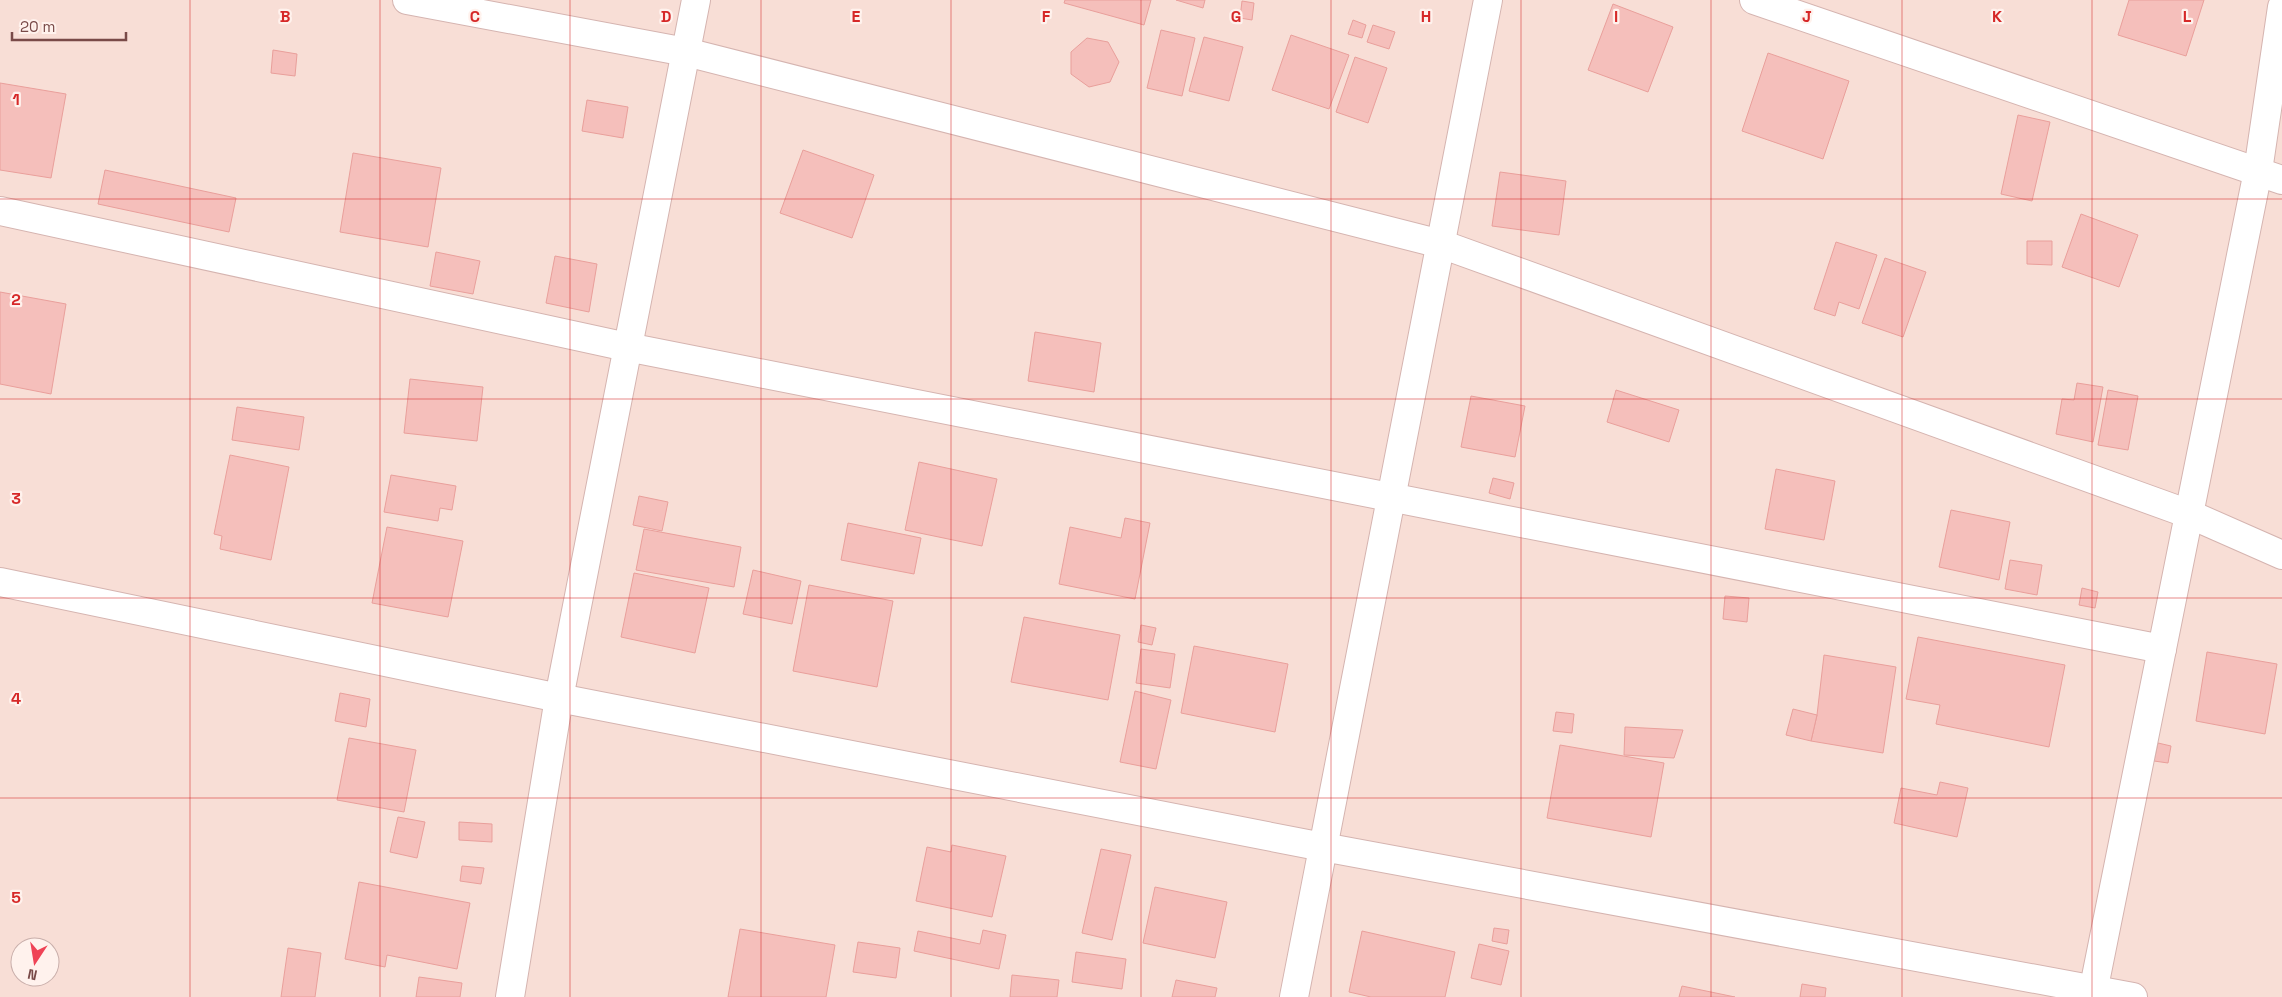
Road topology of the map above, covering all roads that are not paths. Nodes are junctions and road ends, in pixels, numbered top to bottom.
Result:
1 (407, 0) edge
2 (696, 0) edge
3 (1488, 0) edge
4 (1754, 0) edge
5 (2282, 7) edge
6 (686, 52) junction
7 (2270, 176) edge
8 (0, 211) edge
9 (1441, 244) junction
10 (627, 347) junction
11 (1391, 497) junction
12 (2189, 514) junction
13 (2282, 555) edge
14 (0, 582) edge
15 (2162, 650) junction
16 (559, 698) junction
17 (1323, 847) junction
18 (2093, 993) edge
19 (510, 997) edge
20 (1294, 997) edge
21 (2133, 997) edge

1 - 6 street
2 - 6 street
3 - 9 street
4 - 7 street
5 - 7 street
6 - 9 street
6 - 10 street
7 - 12 street
8 - 10 street
9 - 11 street
9 - 12 street
10 - 11 street
10 - 16 street
11 - 15 street
11 - 17 street
12 - 13 street
12 - 15 street
14 - 16 street
15 - 18 street
16 - 17 street
16 - 19 street
17 - 18 street
17 - 20 street
18 - 21 street

